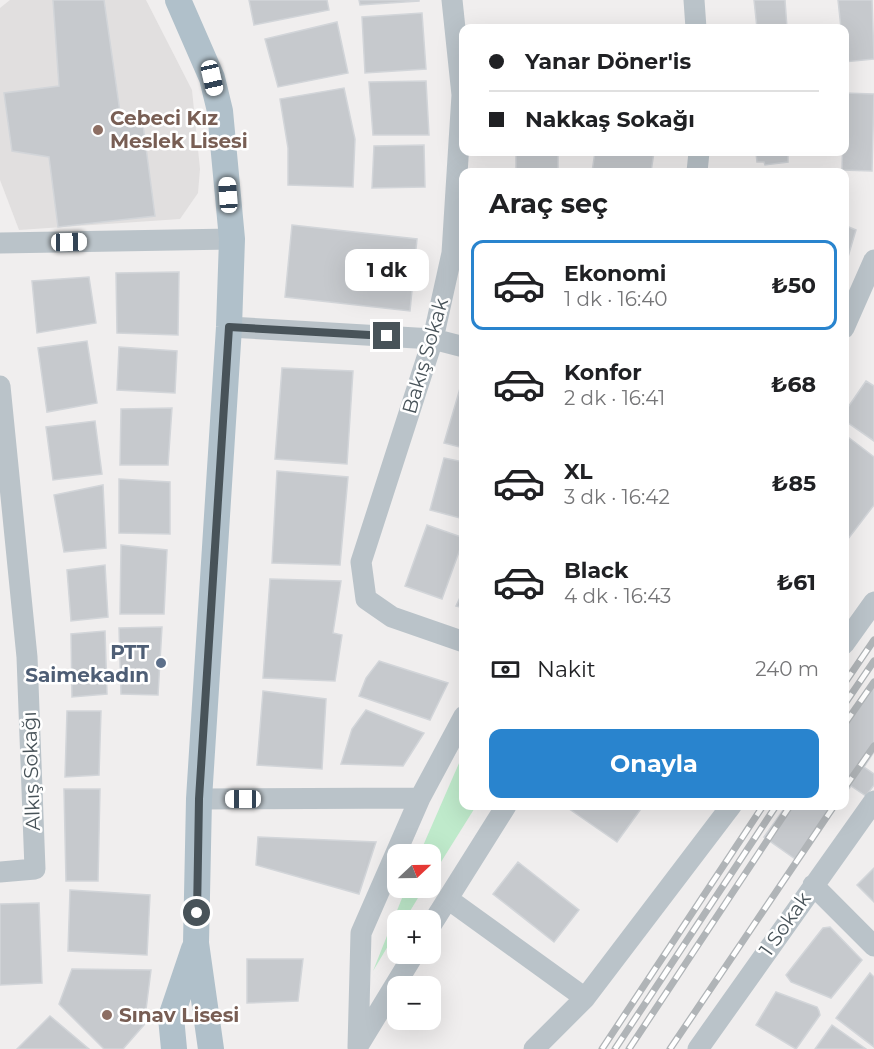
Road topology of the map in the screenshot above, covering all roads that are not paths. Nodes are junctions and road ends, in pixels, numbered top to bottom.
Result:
1 (178, 0) edge
2 (452, 0) edge
3 (694, 0) edge
4 (696, 24) edge
5 (459, 66) edge
6 (459, 143) edge
7 (232, 239) junction
8 (0, 243) edge
9 (874, 261) edge
10 (849, 317) edge
11 (229, 327) junction
12 (433, 339) junction
13 (459, 346) edge
14 (0, 386) edge
15 (5, 477) edge
16 (874, 602) edge
17 (849, 637) edge
18 (459, 640) edge
19 (459, 725) edge
20 (420, 798) junction
21 (199, 799) junction
22 (874, 801) edge
23 (504, 810) edge
24 (728, 810) edge
25 (0, 872) edge
26 (813, 885) junction
27 (448, 899) junction
28 (441, 910) edge
29 (196, 943) junction
30 (874, 946) edge
31 (408, 964) edge
32 (585, 998) junction
33 (359, 1048) edge
34 (174, 1049) edge
35 (211, 1049) edge
36 (534, 1049) edge
37 (698, 1049) edge

1 - 7 main road
2 - 5 street, Bakış Sokak
3 - 4 street
6 - 12 street, Bakış Sokak
7 - 8 street
7 - 11 main road
9 - 10 street
11 - 12 street
11 - 21 main road
12 - 13 street
12 - 18 street, Bakış Sokak
14 - 15 street, Alkış Sokağı
15 - 25 street, Alkış Sokağı
16 - 17 street
19 - 20 street
20 - 21 street
20 - 33 street
21 - 29 main road
22 - 26 street, 1 Sokak
23 - 27 street
24 - 32 street
26 - 30 street
26 - 37 street, 1 Sokak
27 - 28 street
27 - 32 street
29 - 34 main road
29 - 35 main road
31 - 33 street
32 - 36 street

